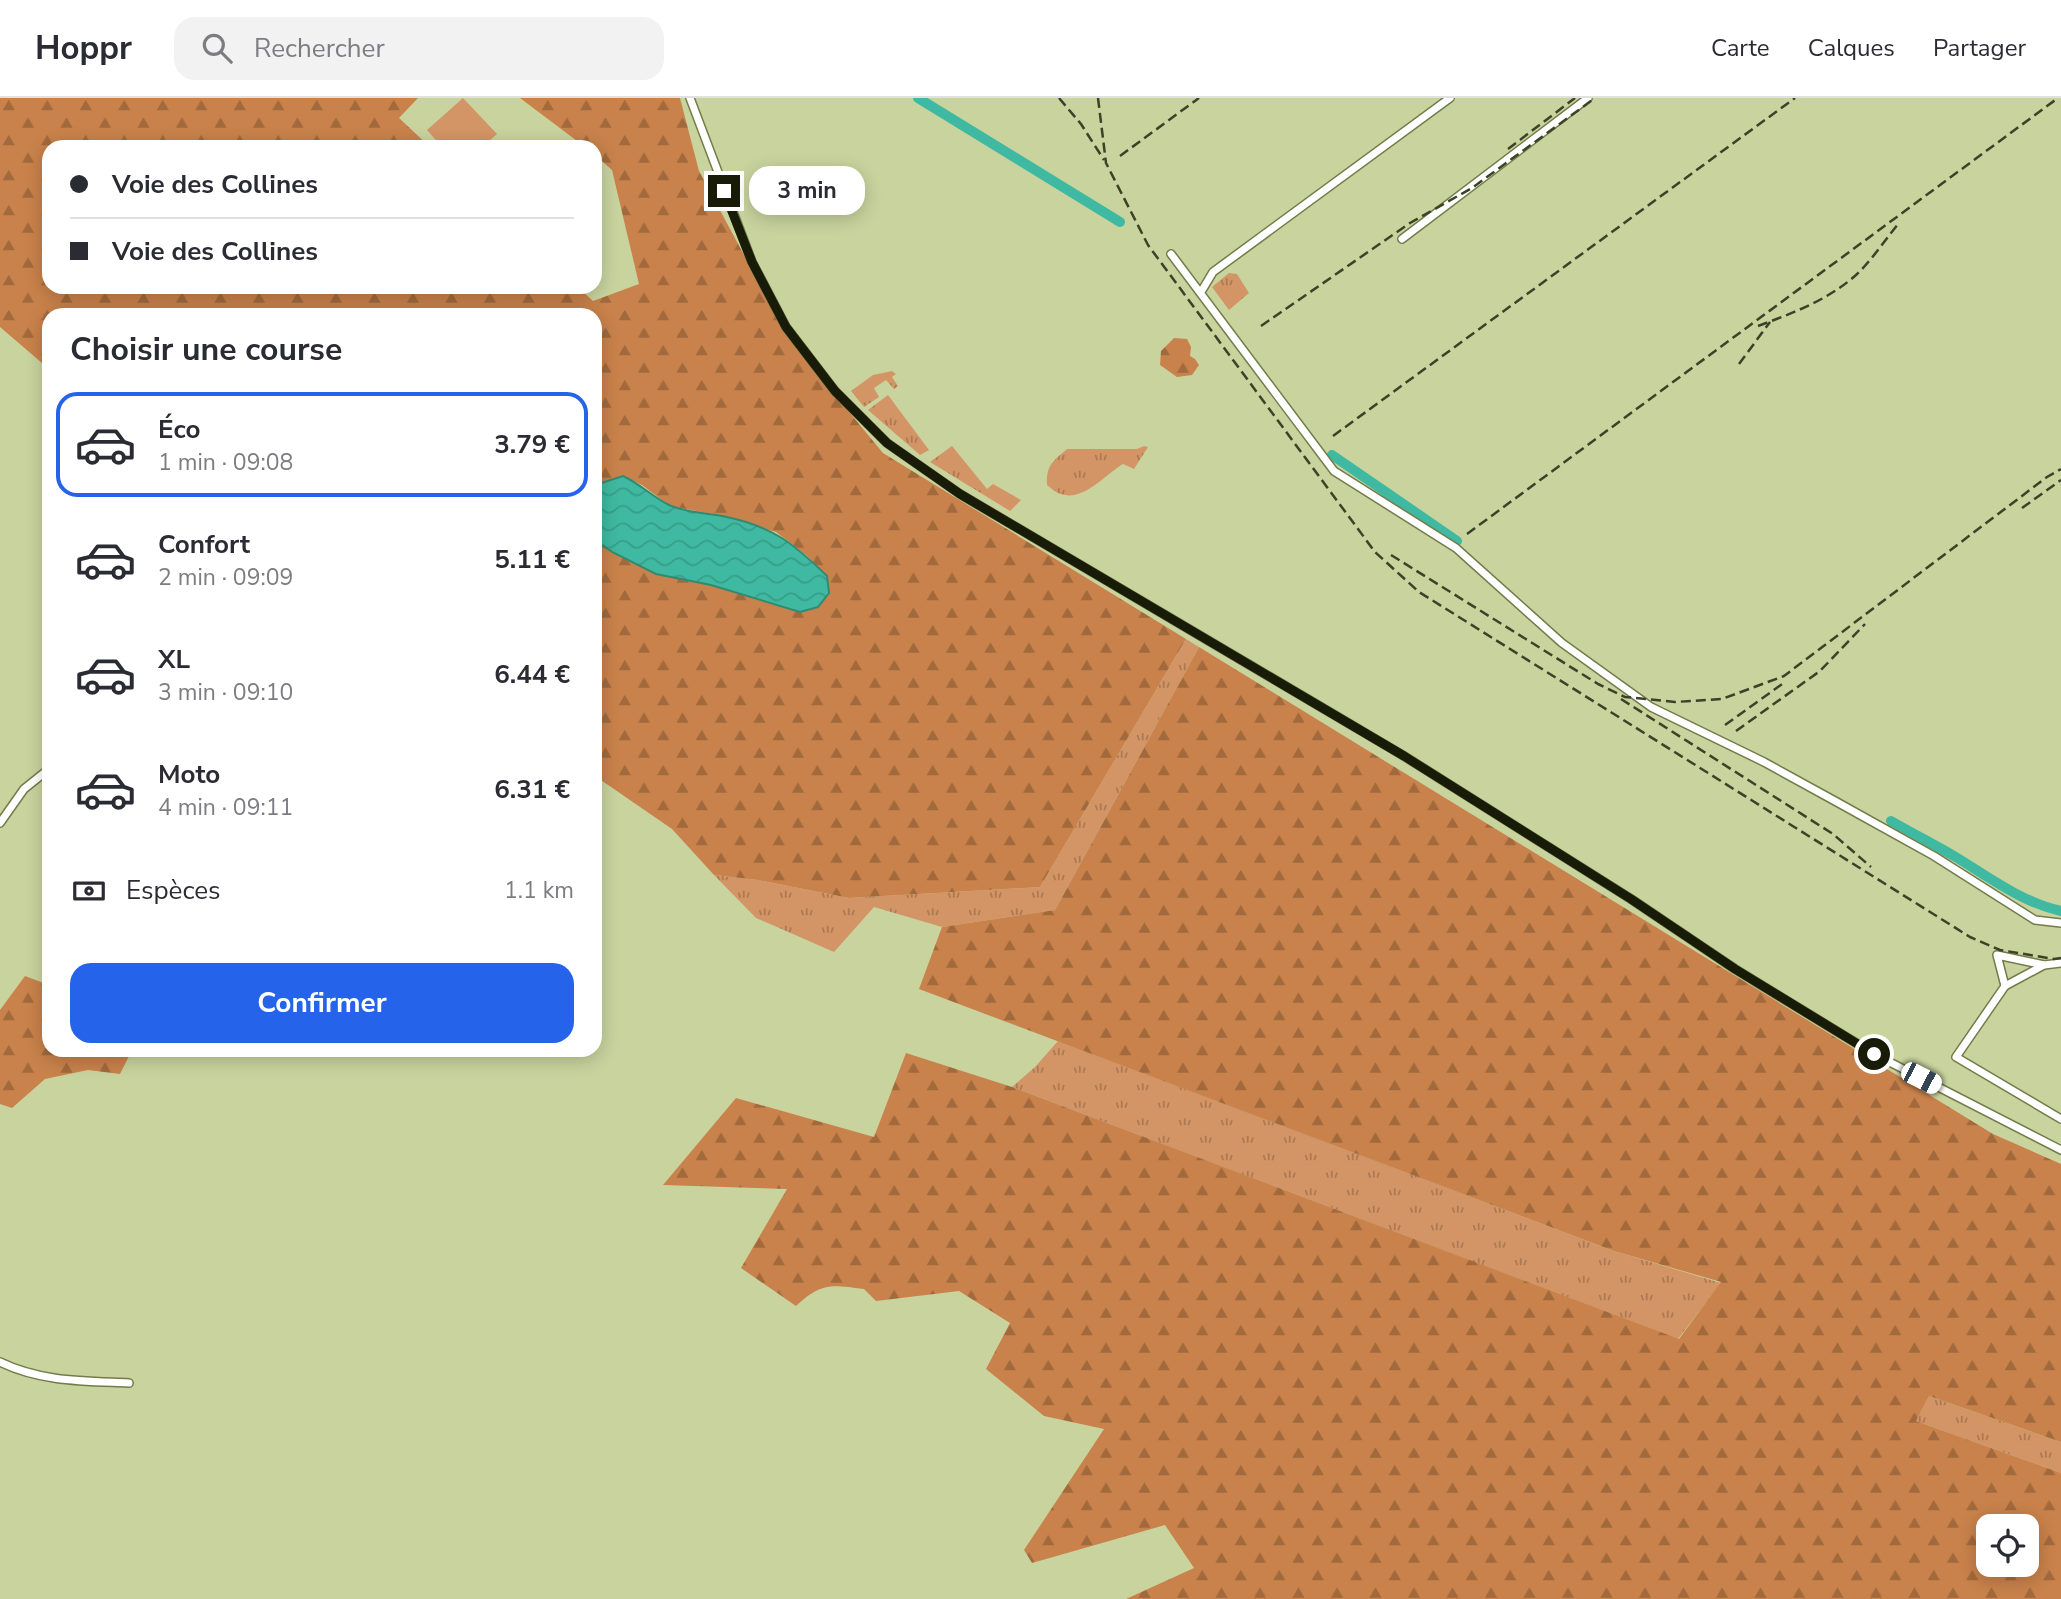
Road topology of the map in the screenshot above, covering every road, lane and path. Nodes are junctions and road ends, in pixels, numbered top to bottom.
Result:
1 (690, 98) edge
2 (1450, 98) edge
3 (1588, 98) edge
4 (1402, 239) dead end
5 (1171, 254) dead end
6 (1201, 292) junction
7 (42, 775) edge
8 (0, 823) edge
9 (2061, 923) edge
10 (2061, 963) edge
11 (2044, 965) junction
12 (2005, 986) junction
13 (2061, 1119) edge
14 (2061, 1150) edge
15 (0, 1362) edge
16 (129, 1384) dead end

1 - 14 street
2 - 6 street
3 - 4 street
5 - 6 street
6 - 9 street
7 - 8 street
10 - 11 street
11 - 12 street
11 - 12 street
12 - 13 street
15 - 16 street

